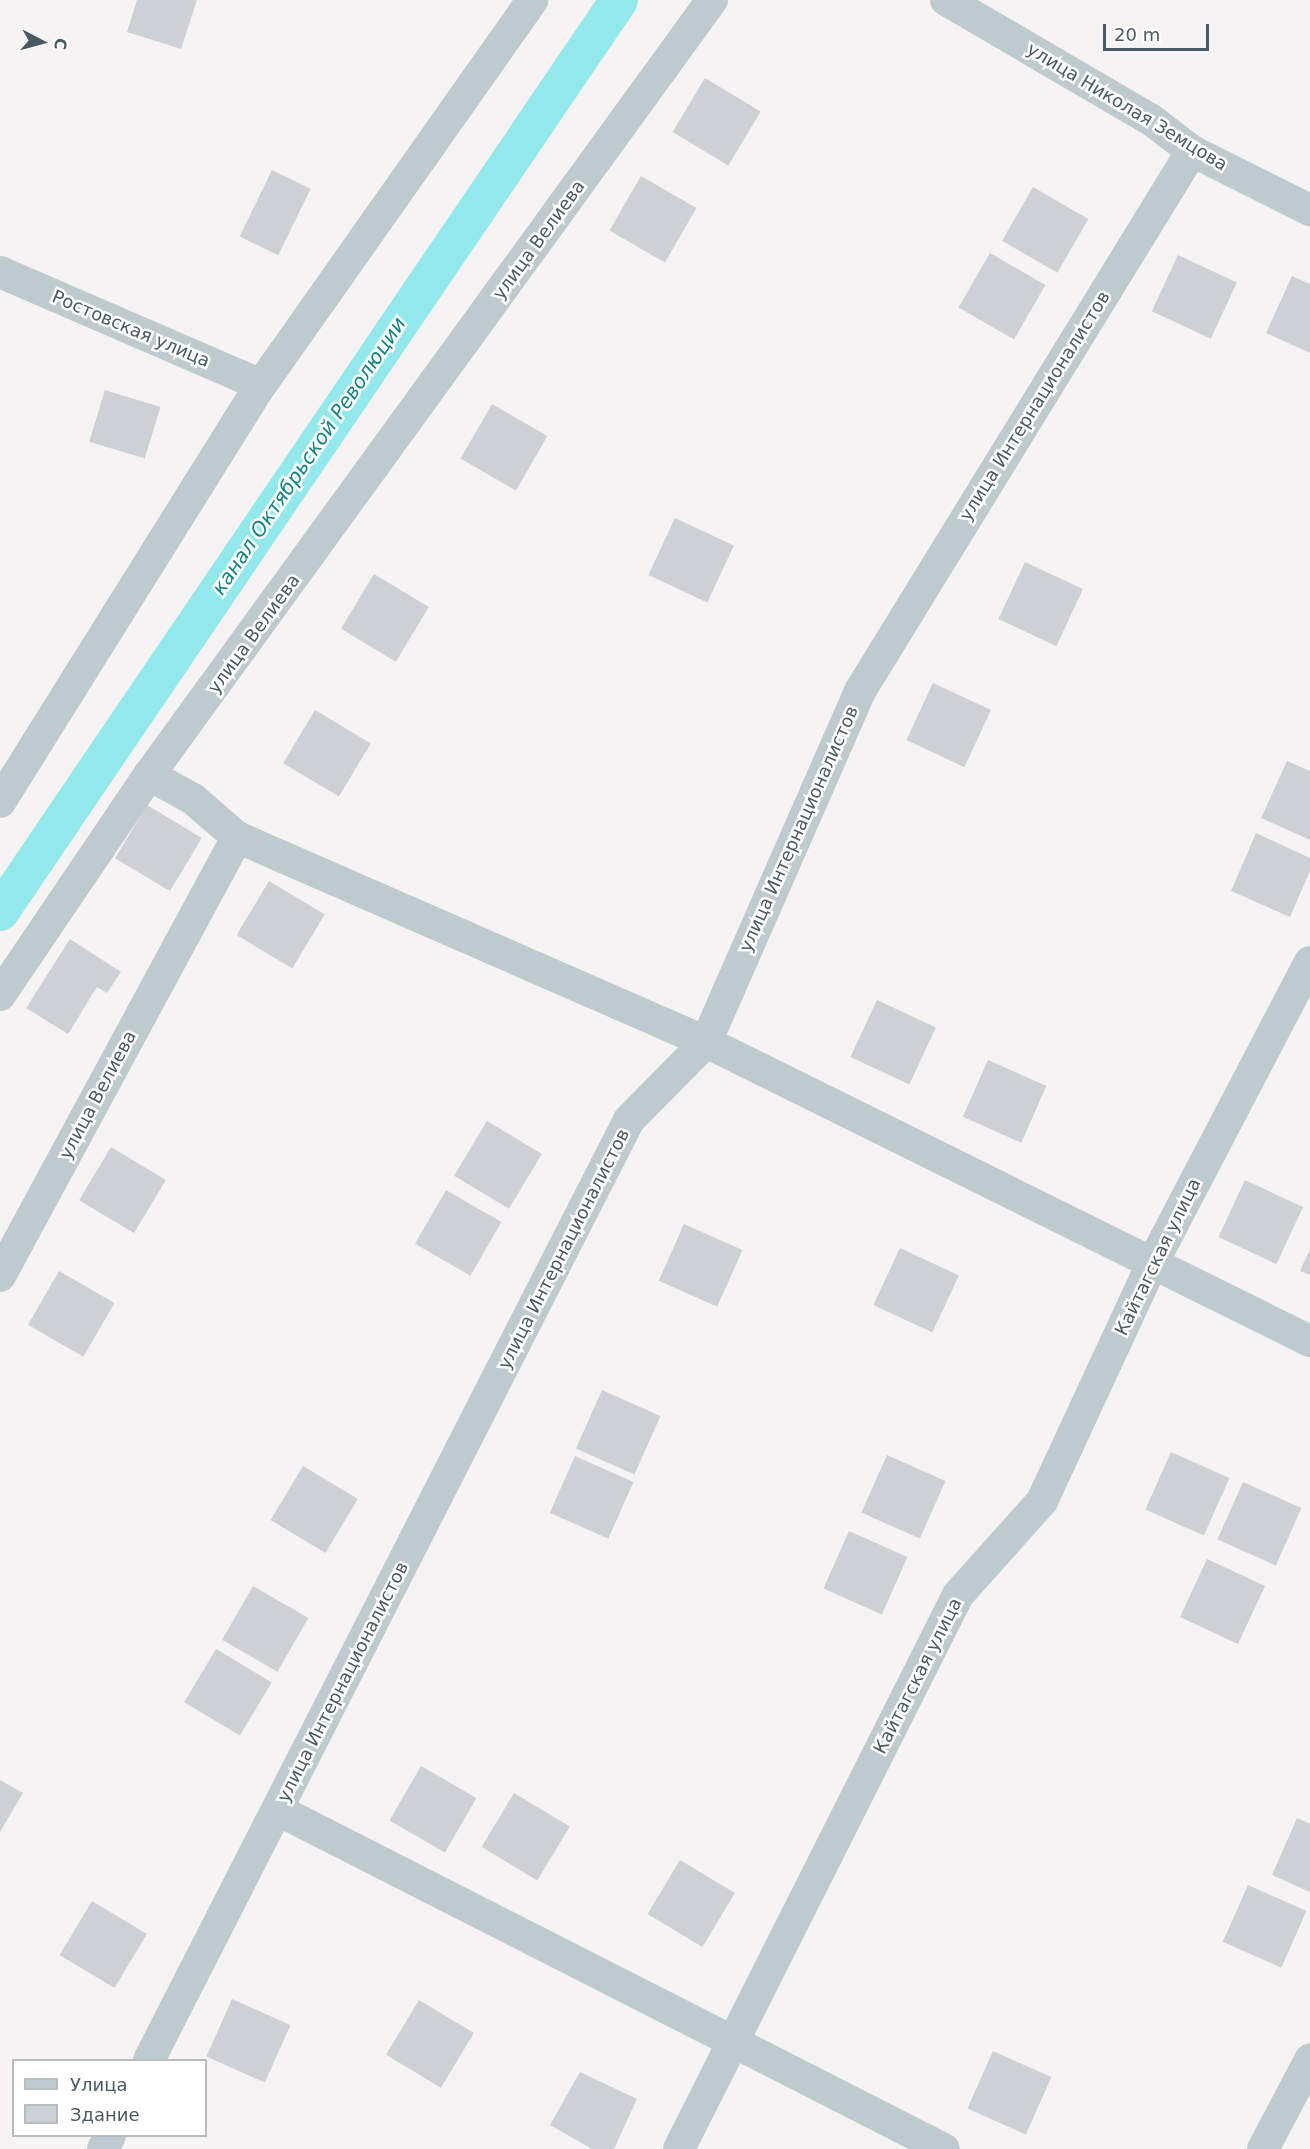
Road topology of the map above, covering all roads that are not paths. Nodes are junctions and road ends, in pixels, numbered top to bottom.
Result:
1 (533, 0) edge
2 (712, 0) edge
3 (946, 0) edge
4 (1192, 151) junction
5 (1310, 210) edge
6 (0, 273) edge
7 (261, 385) junction
8 (149, 775) junction
9 (0, 802) edge
10 (237, 837) junction
11 (1310, 962) edge
12 (0, 995) edge
13 (706, 1042) junction
14 (1150, 1266) junction
15 (0, 1276) edge
16 (1310, 1341) edge
17 (278, 1810) junction
18 (732, 2042) junction
19 (150, 2059) edge
20 (1310, 2060) edge
21 (679, 2149) edge
22 (944, 2149) edge
23 (1263, 2149) edge

1 - 7 street
2 - 8 street, улица Велиева
3 - 4 street, улица Николая Земцова
4 - 5 street, улица Николая Земцова
4 - 13 street, улица Интернационалистов
6 - 7 street, Ростовская улица
7 - 9 street
8 - 10 street
8 - 12 street, улица Велиева
10 - 13 street
10 - 15 street, улица Велиева
11 - 14 street, Кайтагская улица
13 - 14 street
13 - 17 street, улица Интернационалистов
14 - 16 street
14 - 18 street, Кайтагская улица
17 - 18 street
17 - 19 street, улица Интернационалистов
18 - 21 street, Кайтагская улица
18 - 22 street
20 - 23 street

